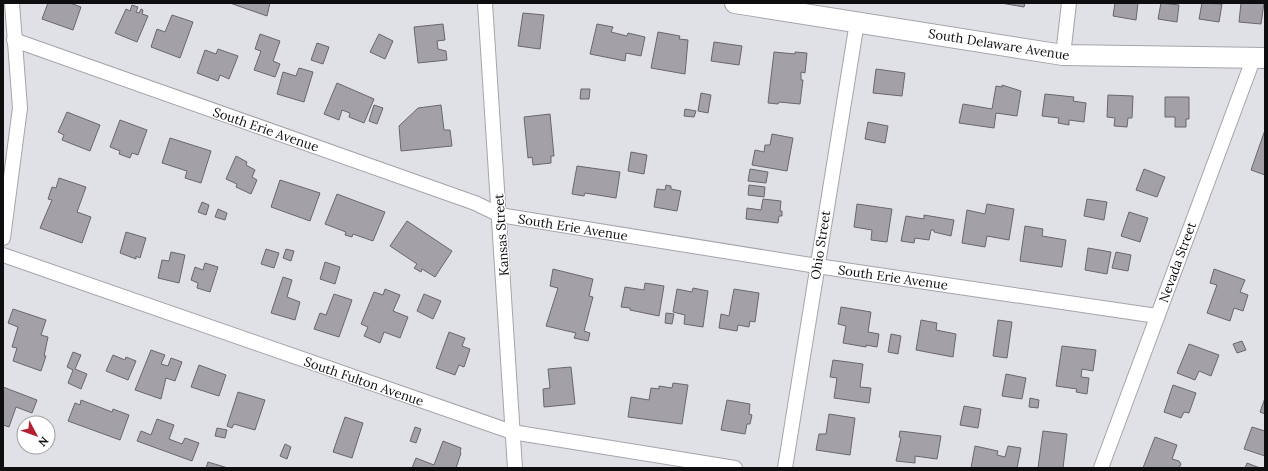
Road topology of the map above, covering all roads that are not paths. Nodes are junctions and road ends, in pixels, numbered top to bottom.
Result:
1 (12, 3) edge
2 (485, 3) edge
3 (735, 3) edge
4 (1069, 3) edge
5 (857, 22) junction
6 (14, 40) junction
7 (1063, 55) junction
8 (1260, 57) edge
9 (500, 215) junction
10 (3, 238) edge
11 (3, 255) edge
12 (817, 266) junction
13 (1157, 316) junction
14 (512, 432) junction
15 (515, 468) edge
16 (735, 468) edge
17 (785, 468) edge
18 (1101, 468) edge

1 - 6 street
2 - 9 street, Kansas Street
3 - 5 street, South Delaware Avenue
4 - 7 street
5 - 7 street, South Delaware Avenue
5 - 12 street, Ohio Street
6 - 9 street, South Erie Avenue
6 - 10 street
7 - 8 street, South Delaware Avenue
8 - 13 street, Nevada Street
9 - 12 street, South Erie Avenue
9 - 14 street, Kansas Street
11 - 14 street, South Fulton Avenue
12 - 13 street, South Erie Avenue
12 - 17 street, Ohio Street
13 - 18 street, Nevada Street
14 - 15 street, Kansas Street
14 - 16 street, South Fulton Avenue

